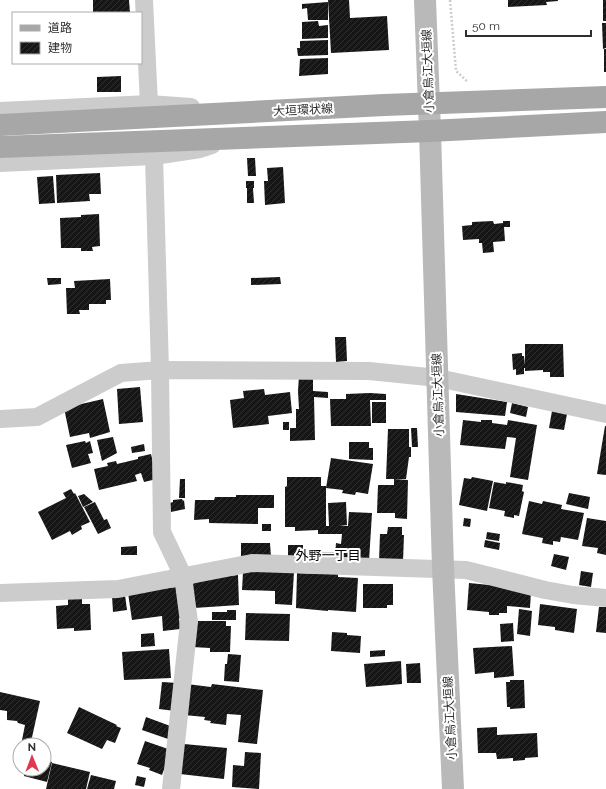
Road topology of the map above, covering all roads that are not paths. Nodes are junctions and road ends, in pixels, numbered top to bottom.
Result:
1 (144, 0) edge
2 (425, 0) edge
3 (606, 97) edge
4 (149, 104) junction
5 (429, 104) junction
6 (0, 111) edge
7 (228, 113) junction
8 (606, 122) edge
9 (0, 126) edge
10 (430, 131) junction
11 (229, 138) junction
12 (0, 147) edge
13 (154, 156) junction
14 (0, 163) edge
15 (160, 370) junction
16 (438, 378) junction
17 (606, 414) edge
18 (0, 419) edge
19 (443, 568) junction
20 (183, 576) junction
21 (0, 593) edge
22 (606, 598) edge
23 (171, 789) edge
24 (453, 789) edge

1 - 4 street
2 - 5 main road, 小倉烏江大垣線
3 - 5 main road, 大垣環状線
4 - 6 street
4 - 7 street
5 - 7 main road, 大垣環状線
5 - 10 main road, 小倉烏江大垣線
7 - 9 main road, 大垣環状線
8 - 10 main road, 大垣環状線
10 - 11 main road, 大垣環状線
10 - 16 main road, 小倉烏江大垣線
11 - 12 main road, 大垣環状線
11 - 13 street
13 - 14 street
13 - 15 street
15 - 16 street
15 - 18 street
15 - 20 street
16 - 17 street
16 - 19 main road, 小倉烏江大垣線
19 - 20 street
19 - 22 street
19 - 24 main road, 小倉烏江大垣線
20 - 21 street
20 - 23 street

